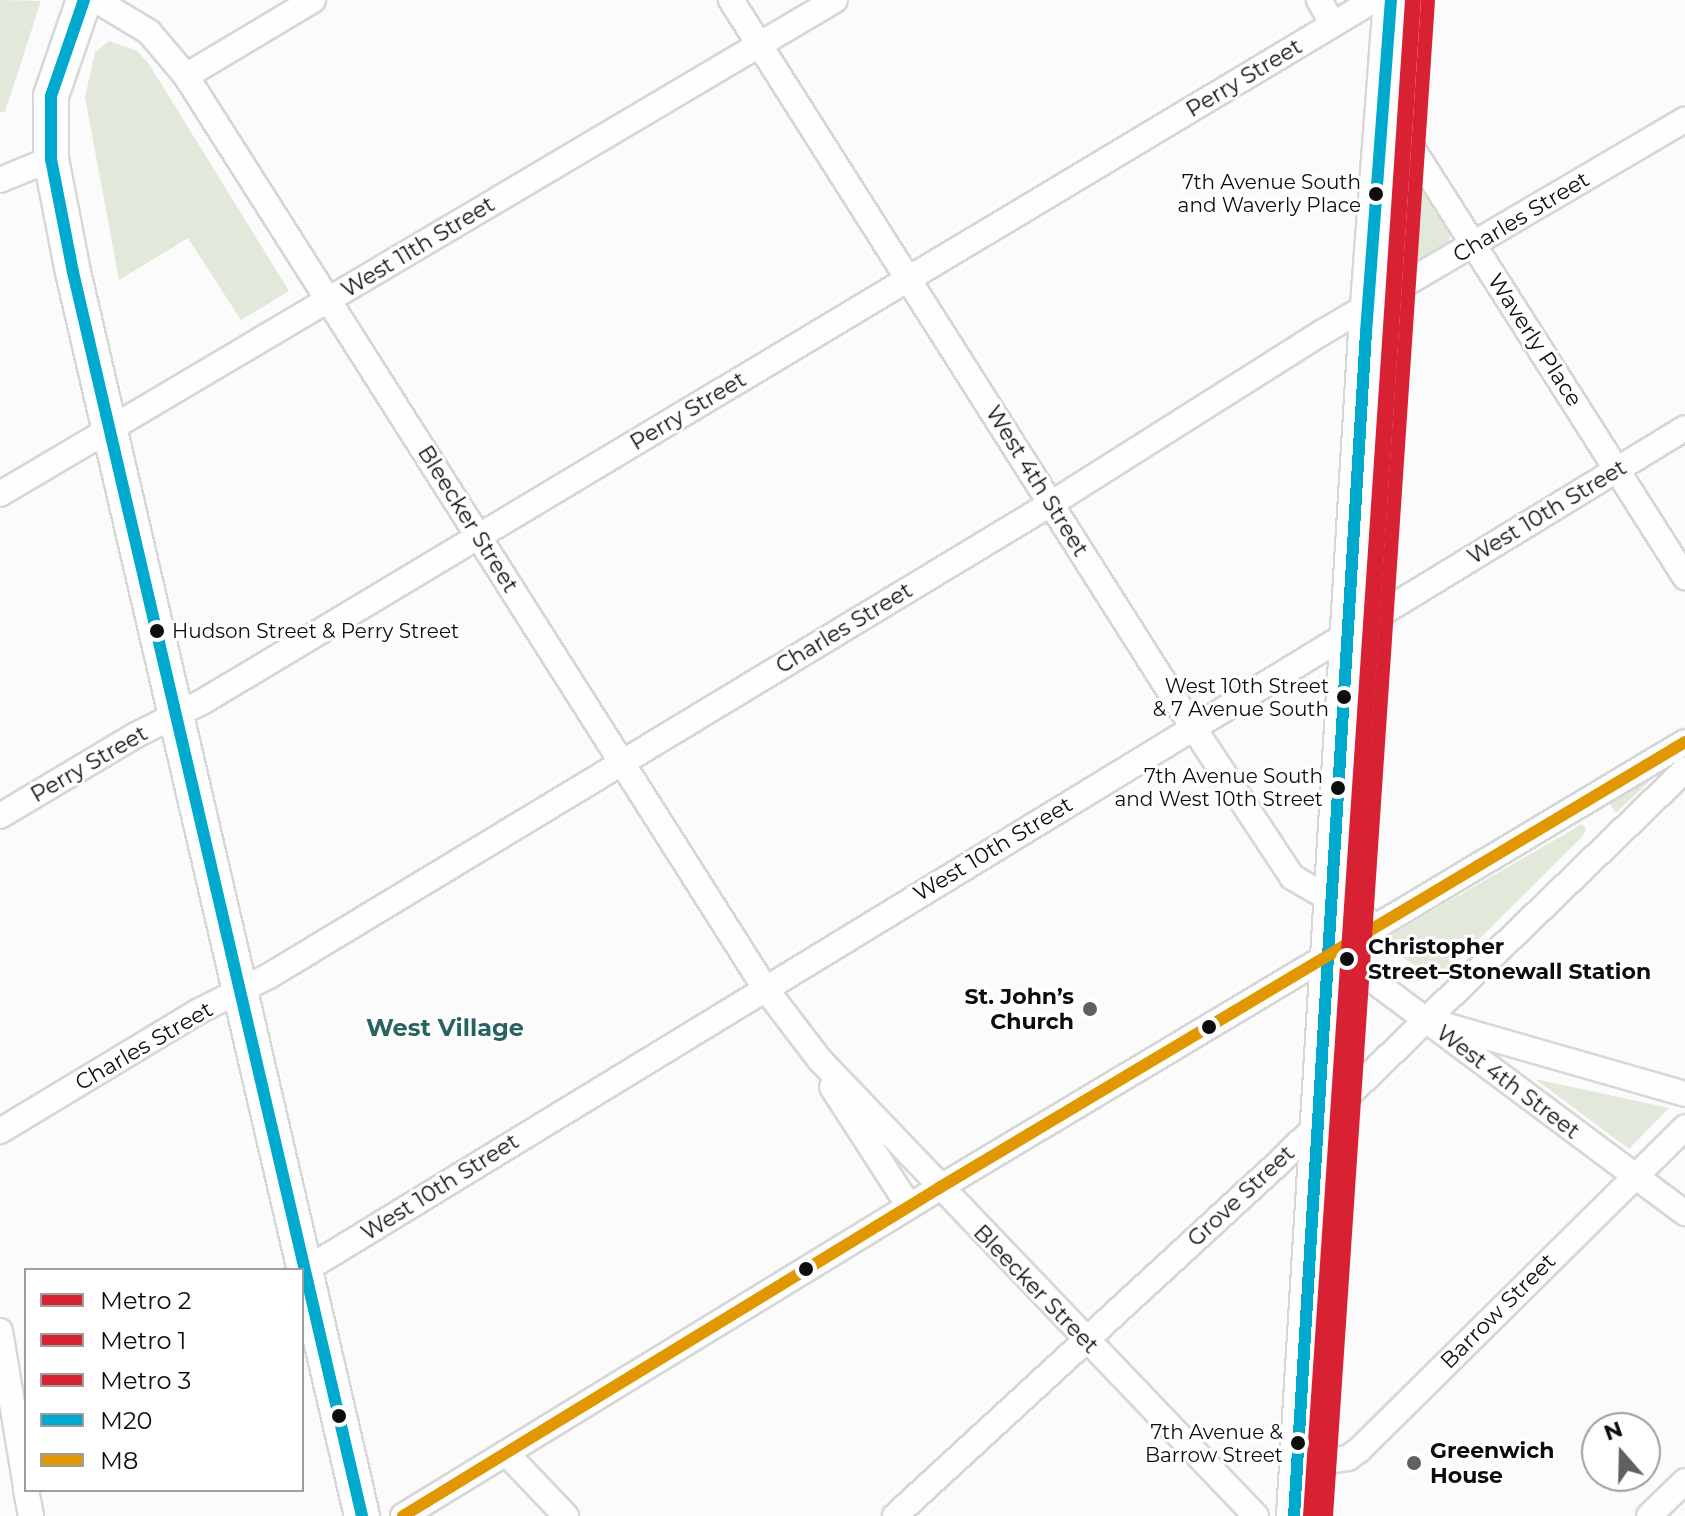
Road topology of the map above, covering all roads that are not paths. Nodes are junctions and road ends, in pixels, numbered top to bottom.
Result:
1 (84, 0) edge
2 (96, 0) edge
3 (313, 0) edge
4 (731, 0) edge
5 (835, 0) edge
6 (1319, 0) edge
7 (1374, 0) edge
8 (1391, 0) edge
9 (1333, 24) junction
10 (760, 45) junction
11 (186, 76) junction
12 (1384, 104) junction
13 (1685, 120) edge
14 (51, 159) junction
15 (0, 180) edge
16 (1474, 245) junction
17 (908, 279) junction
18 (328, 300) junction
19 (1368, 306) junction
20 (1685, 428) edge
21 (111, 429) junction
22 (1617, 469) junction
23 (0, 494) edge
24 (1051, 503) junction
25 (479, 536) junction
26 (1685, 577) edge
27 (1347, 633) junction
28 (178, 716) junction
29 (1192, 727) junction
30 (1685, 742) edge
31 (622, 762) junction
32 (1685, 770) edge
33 (1673, 796) edge
34 (0, 816) edge
35 (1331, 901) junction
36 (1377, 926) junction
37 (1328, 956) junction
38 (765, 988) junction
39 (241, 993) junction
40 (1427, 1020) junction
41 (819, 1059) junction
42 (1685, 1094) edge
43 (1318, 1125) junction
44 (1685, 1127) edge
45 (0, 1131) edge
46 (1634, 1176) junction
47 (939, 1188) junction
48 (909, 1206) junction
49 (1685, 1213) edge
50 (302, 1268) edge
51 (304, 1270) edge
52 (304, 1275) edge
53 (0, 1331) edge
54 (1085, 1340) junction
55 (1299, 1442) junction
56 (15, 1449) edge
57 (506, 1453) junction
58 (24, 1481) edge
59 (1685, 1481) edge
60 (27, 1492) edge
61 (31, 1516) edge
62 (362, 1516) edge
63 (403, 1516) edge
64 (566, 1516) edge
65 (895, 1516) edge
66 (1256, 1516) edge
67 (1294, 1516) edge
68 (1649, 1516) edge

1 - 14 main road
2 - 11 street, Bleecker Street
3 - 11 street
4 - 10 street, West 4th Street
5 - 10 street, West 11th Street
6 - 9 street
7 - 9 street, Perry Street
8 - 12 main road
9 - 17 street, Perry Street
10 - 17 street, West 4th Street
10 - 18 street, West 11th Street
11 - 18 street, Bleecker Street
12 - 16 street, Waverly Place
12 - 19 main road
13 - 16 street, Charles Street
14 - 15 street
14 - 21 main road
16 - 19 street, Charles Street
16 - 22 street, Waverly Place
17 - 24 street, West 4th Street
17 - 25 street, Perry Street
18 - 21 street, West 11th Street
18 - 25 street, Bleecker Street
19 - 24 street, Charles Street
19 - 27 main road
20 - 22 street, West 10th Street
21 - 23 street, West 11th Street
21 - 28 main road
22 - 26 street, Waverly Place
22 - 27 street, West 10th Street
24 - 29 street, West 4th Street
24 - 31 street, Charles Street
25 - 28 street, Perry Street
25 - 31 street, Bleecker Street
27 - 29 street, West 10th Street
27 - 35 main road
28 - 34 street, Perry Street
28 - 39 main road
29 - 35 street, West 4th Street
29 - 38 street, West 10th Street
30 - 36 street
31 - 38 street, Bleecker Street
31 - 39 street, Charles Street
32 - 33 street, Grove Street
33 - 40 street, Grove Street
35 - 36 street, West 4th Street
35 - 37 main road
36 - 37 street
37 - 40 street, West 4th Street
37 - 43 main road
37 - 47 street
38 - 41 street, Bleecker Street
38 - 51 street, West 10th Street
39 - 45 street, Charles Street
39 - 50 main road
40 - 42 street
40 - 43 street, Grove Street
40 - 46 street, West 4th Street
41 - 47 street, Bleecker Street
41 - 48 street, Bleecker Street
43 - 54 street, Grove Street
43 - 55 main road
44 - 46 street, Barrow Street
46 - 49 street, West 4th Street
46 - 55 street, Barrow Street
47 - 48 street
47 - 54 street, Bleecker Street
48 - 57 street
52 - 62 main road
53 - 56 street
54 - 65 street, Grove Street
54 - 66 street, Bleecker Street
55 - 67 main road
56 - 58 street
57 - 63 street
57 - 64 street
59 - 68 street
60 - 61 street

